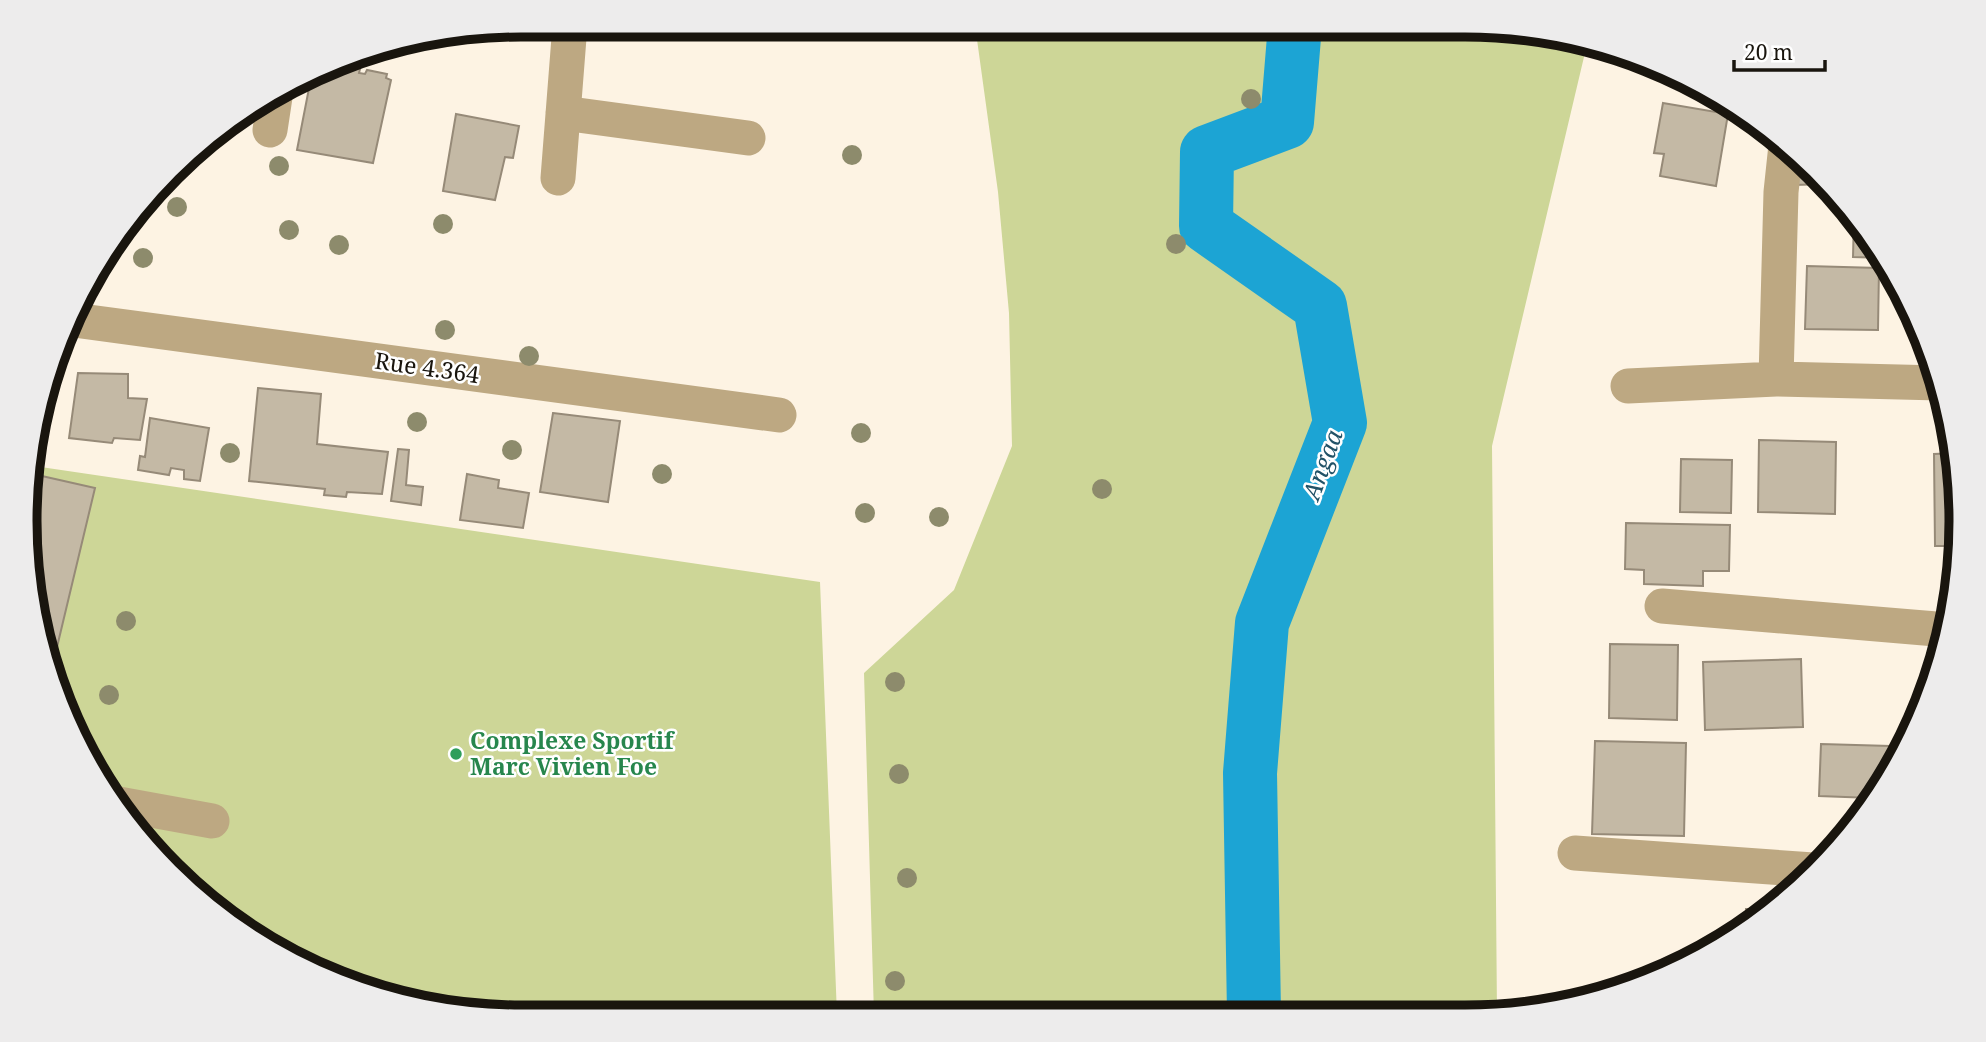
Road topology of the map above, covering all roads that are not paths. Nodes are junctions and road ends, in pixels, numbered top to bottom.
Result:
1 (569, 37) edge
2 (563, 113) junction
3 (748, 138) dead end
4 (1785, 158) edge
5 (558, 178) dead end
6 (81, 321) edge
7 (1776, 379) junction
8 (1929, 383) edge
9 (1628, 386) dead end
10 (779, 415) dead end
11 (1662, 606) dead end
12 (1937, 629) edge
13 (130, 806) edge
14 (212, 821) dead end
15 (1575, 853) dead end
16 (1801, 869) edge

1 - 2 street
2 - 3 street
2 - 5 street
4 - 7 street
6 - 10 street, Rue 4.364
7 - 8 street
7 - 9 street
11 - 12 street
13 - 14 street
15 - 16 street

